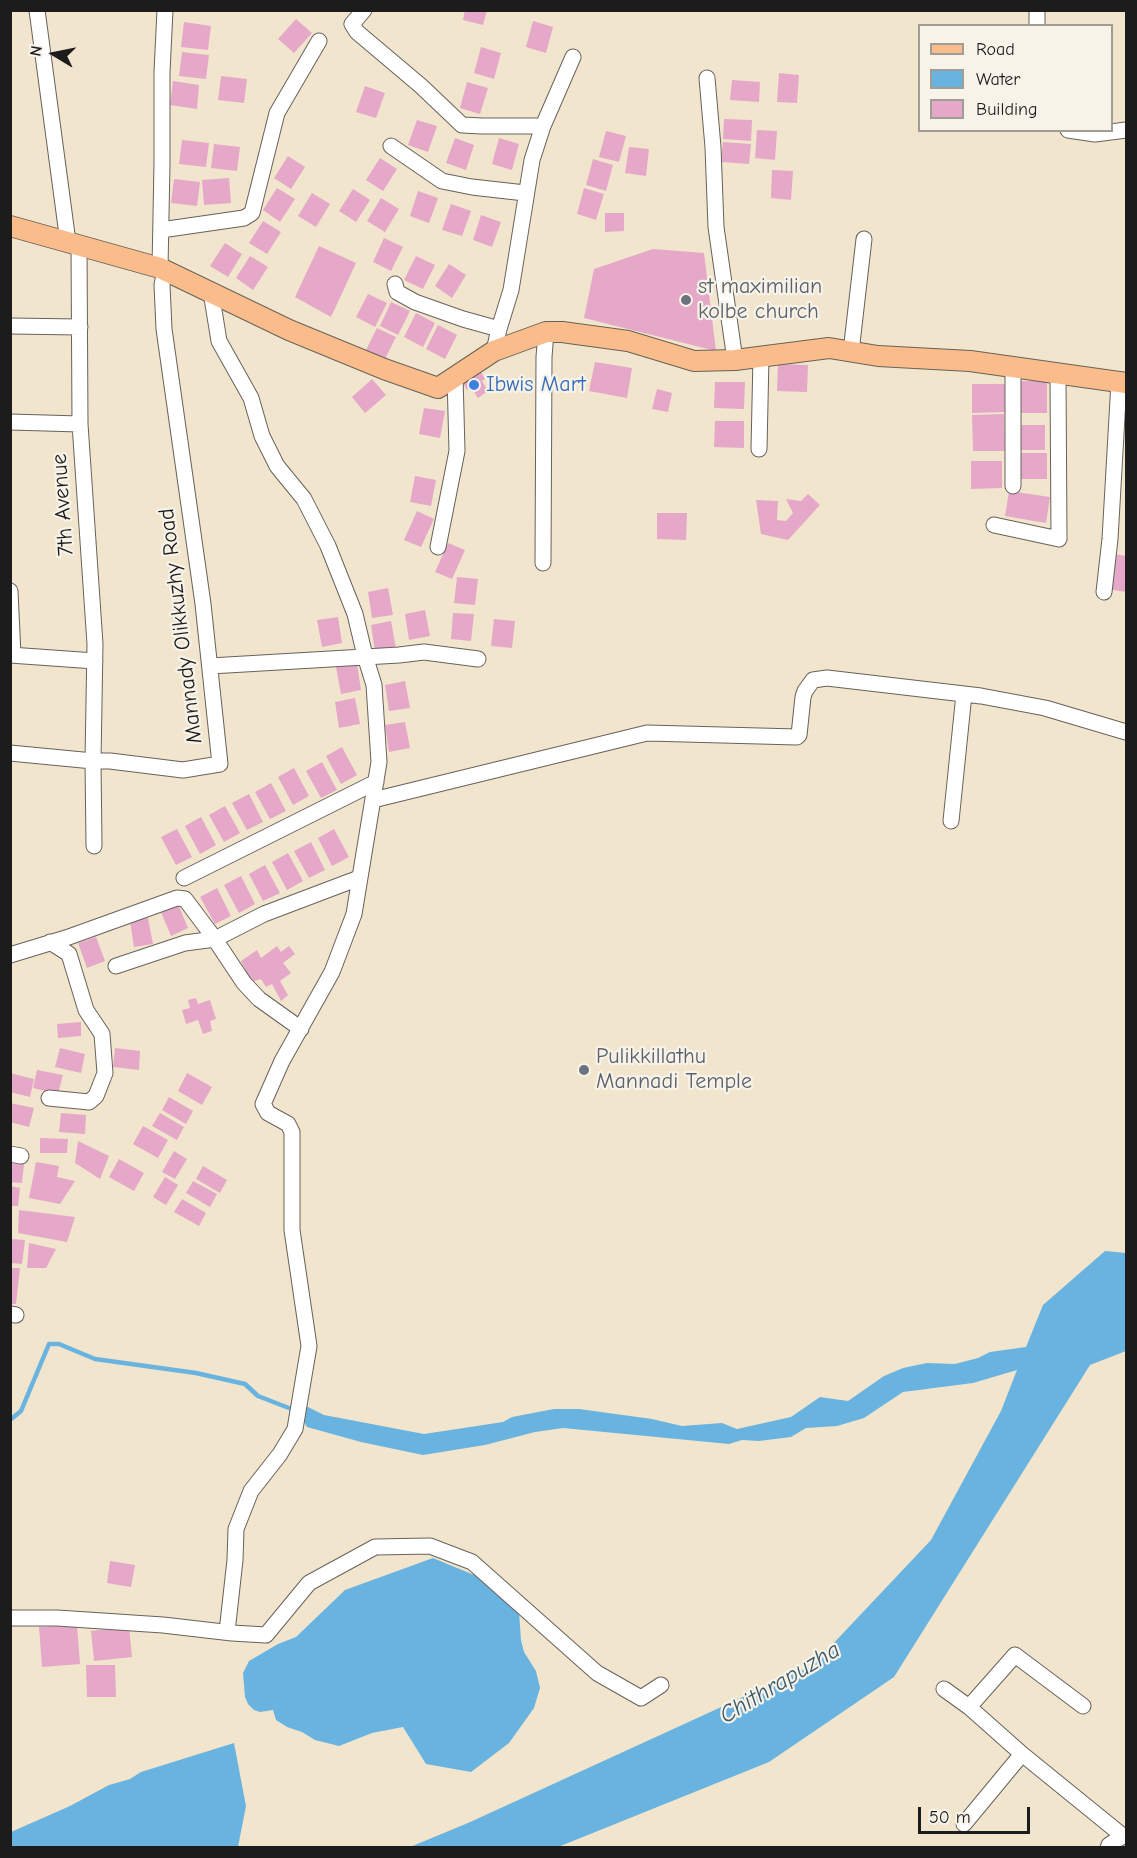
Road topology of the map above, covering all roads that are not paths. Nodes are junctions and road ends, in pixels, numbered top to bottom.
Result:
1 (37, 10) edge
2 (165, 10) edge
3 (364, 10) edge
4 (319, 41) dead end
5 (573, 57) dead end
6 (707, 78) dead end
7 (543, 126) junction
8 (1082, 132) edge
9 (1110, 132) edge
10 (391, 146) dead end
11 (525, 193) junction
12 (10, 226) edge
13 (161, 230) junction
14 (864, 239) dead end
15 (73, 244) junction
16 (163, 269) junction
17 (394, 284) dead end
18 (211, 292) junction
19 (10, 326) edge
20 (80, 327) junction
21 (499, 329) junction
22 (546, 332) junction
23 (494, 351) junction
24 (851, 352) junction
25 (761, 357) junction
26 (735, 360) junction
27 (1013, 368) junction
28 (1058, 375) junction
29 (454, 376) junction
30 (1123, 383) edge
31 (10, 422) edge
32 (80, 424) junction
33 (759, 449) dead end
34 (1013, 486) dead end
35 (994, 525) dead end
36 (438, 547) dead end
37 (543, 563) dead end
38 (10, 591) edge
39 (1104, 592) dead end
40 (12, 655) edge
41 (364, 656) junction
42 (478, 658) dead end
43 (95, 661) junction
44 (210, 666) junction
45 (964, 694) junction
46 (1126, 732) edge
47 (10, 753) edge
48 (93, 761) junction
49 (376, 782) junction
50 (373, 800) junction
51 (951, 821) dead end
52 (94, 846) dead end
53 (184, 878) dead end
54 (359, 878) junction
55 (215, 939) junction
56 (50, 942) junction
57 (10, 955) edge
58 (116, 966) dead end
59 (301, 1029) junction
60 (49, 1098) dead end
61 (10, 1618) edge
62 (227, 1632) junction
63 (661, 1686) dead end
64 (944, 1689) dead end
65 (1083, 1706) dead end
66 (969, 1707) junction
67 (1022, 1754) junction
68 (964, 1824) dead end
69 (1125, 1836) edge
70 (1108, 1848) edge

1 - 15 street, 7th Avenue
2 - 13 street, Mannady Olikkuzhy Road
3 - 7 street
4 - 13 street
5 - 7 street
6 - 26 street
7 - 11 street
8 - 9 street
10 - 11 street
11 - 21 street
12 - 15 main road
13 - 16 street, Mannady Olikkuzhy Road
14 - 24 street
15 - 16 main road
15 - 20 street, 7th Avenue
16 - 18 main road
16 - 44 street, Mannady Olikkuzhy Road
17 - 21 street
18 - 29 main road
18 - 41 street
19 - 20 street
20 - 32 street, 7th Avenue
21 - 23 street
22 - 23 main road
22 - 26 main road
22 - 37 street
23 - 29 main road
24 - 25 main road
24 - 27 main road
25 - 26 main road
25 - 33 street
27 - 28 main road
27 - 34 street
28 - 30 main road
28 - 35 street
29 - 36 street
30 - 39 street
31 - 32 street
32 - 43 street, 7th Avenue
38 - 40 street
40 - 43 street
41 - 42 street
41 - 44 street
41 - 49 street
43 - 48 street, 7th Avenue
44 - 48 street, Mannady Olikkuzhy Road
45 - 46 street
45 - 50 street
45 - 51 street
47 - 48 street
48 - 52 street
49 - 50 street
49 - 53 street
50 - 54 street
54 - 55 street
54 - 59 street
55 - 56 street
55 - 58 street
55 - 59 street
56 - 57 street
56 - 60 street
59 - 62 street
61 - 62 street
62 - 63 street
64 - 66 street
65 - 66 street
66 - 67 street
67 - 68 street
67 - 69 street
69 - 70 street

